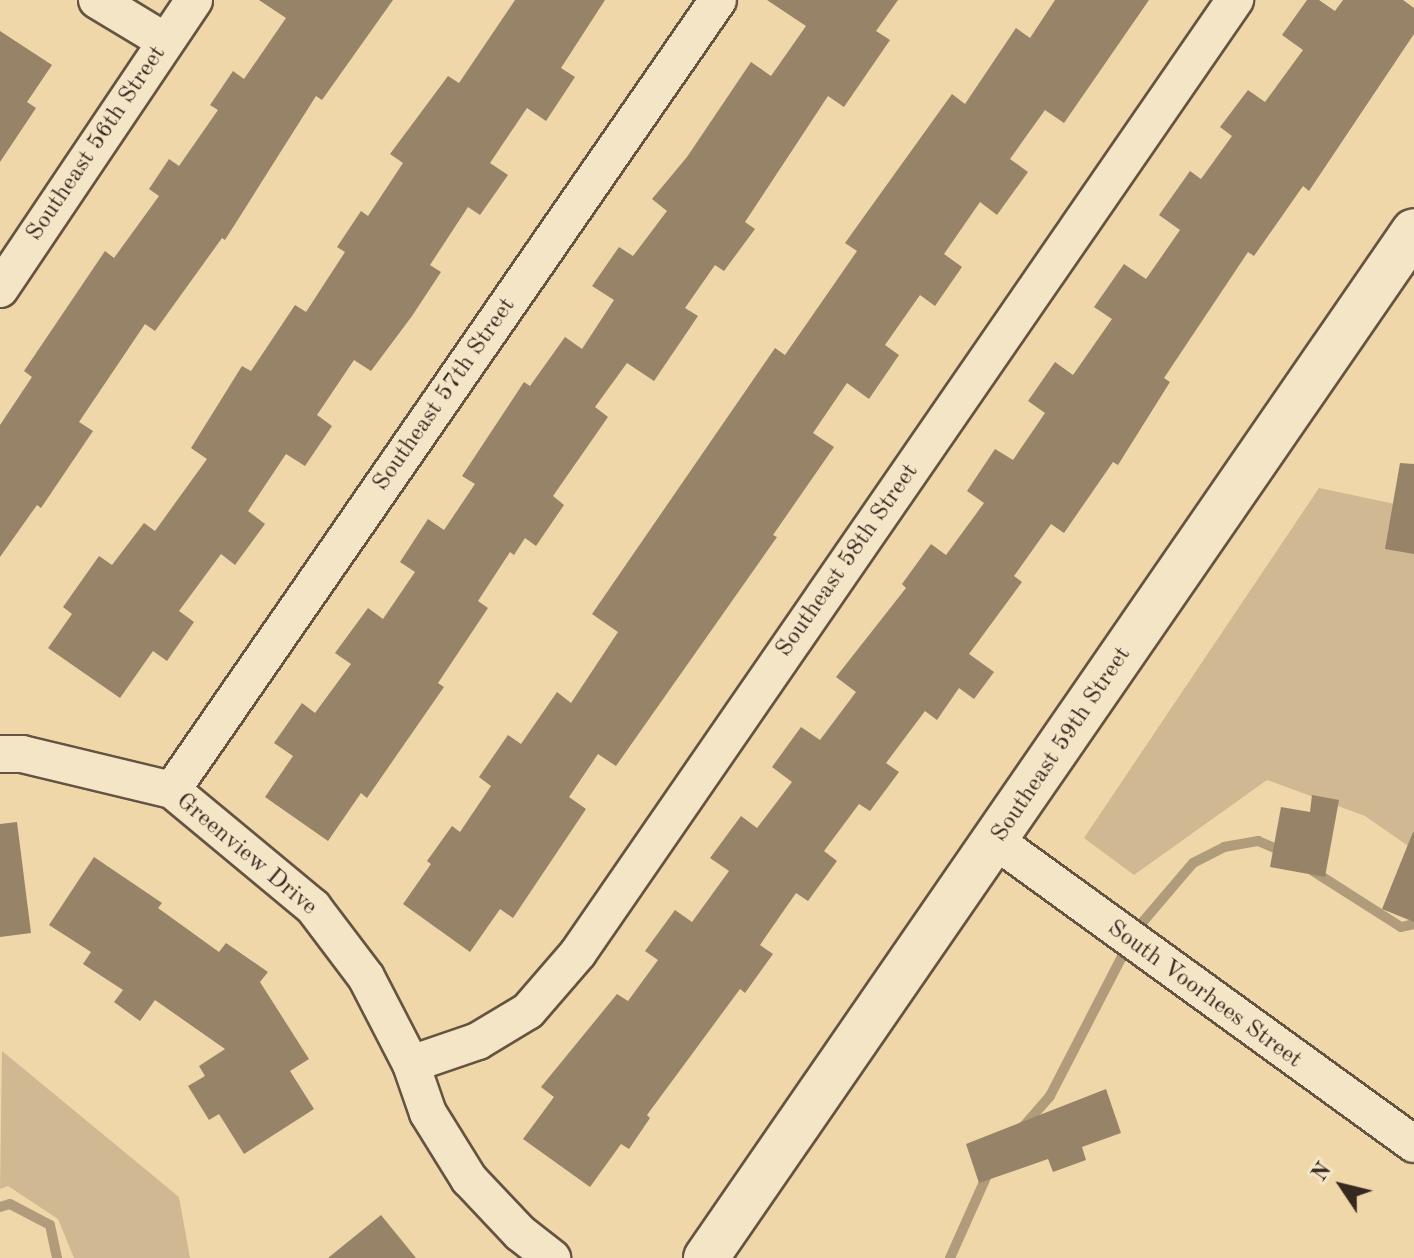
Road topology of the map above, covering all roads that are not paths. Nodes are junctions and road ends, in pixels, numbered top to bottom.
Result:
1 (97, 0) edge
2 (194, 0) edge
3 (718, 0) edge
4 (1235, 0) edge
5 (165, 41) junction
6 (1414, 231) edge
7 (0, 289) edge
8 (0, 754) edge
9 (172, 790) junction
10 (996, 841) junction
11 (411, 1064) junction
12 (1414, 1144) edge
13 (552, 1258) edge
14 (706, 1258) edge

1 - 5 street
2 - 5 street, Southeast 56th Street
3 - 9 street, Southeast 57th Street
4 - 11 street, Southeast 58th Street
5 - 7 street, Southeast 56th Street
6 - 10 main road, Southeast 59th Street
8 - 9 street, Greenview Drive
9 - 11 street, Greenview Drive
10 - 12 street, South Voorhees Street
10 - 14 main road, Southeast 59th Street
11 - 13 street, Greenview Drive

